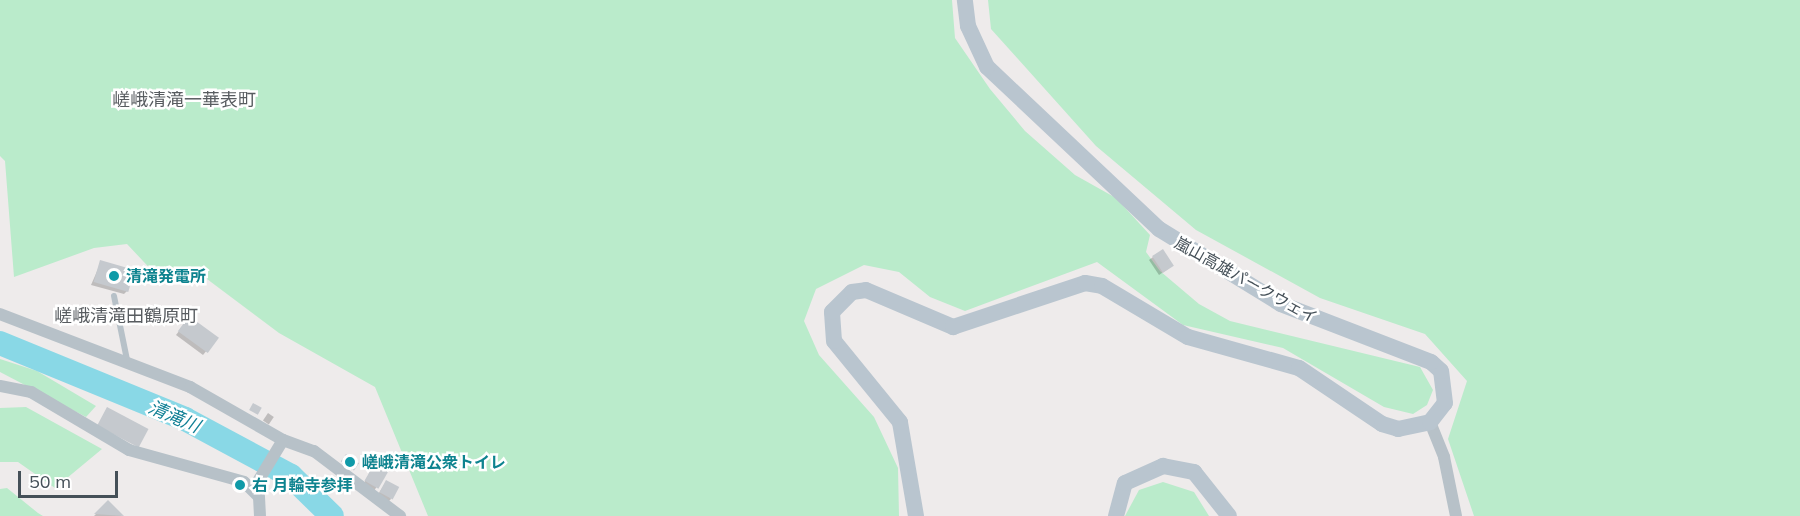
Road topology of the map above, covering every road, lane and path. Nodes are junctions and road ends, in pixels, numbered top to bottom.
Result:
1 (965, 0) edge
2 (114, 296) dead end
3 (0, 314) edge
4 (127, 360) junction
5 (0, 386) edge
6 (1430, 422) junction
7 (282, 442) junction
8 (255, 487) junction
9 (260, 516) edge
10 (400, 516) edge
11 (916, 516) edge
12 (1116, 516) edge
13 (1229, 516) edge
14 (1456, 516) edge

1 - 6 street, 嵐山高雄パークウェイ
2 - 4 lane
3 - 4 street
4 - 7 street
5 - 8 street
6 - 11 street
6 - 14 street
7 - 8 street
7 - 10 street
8 - 9 street
12 - 13 street

